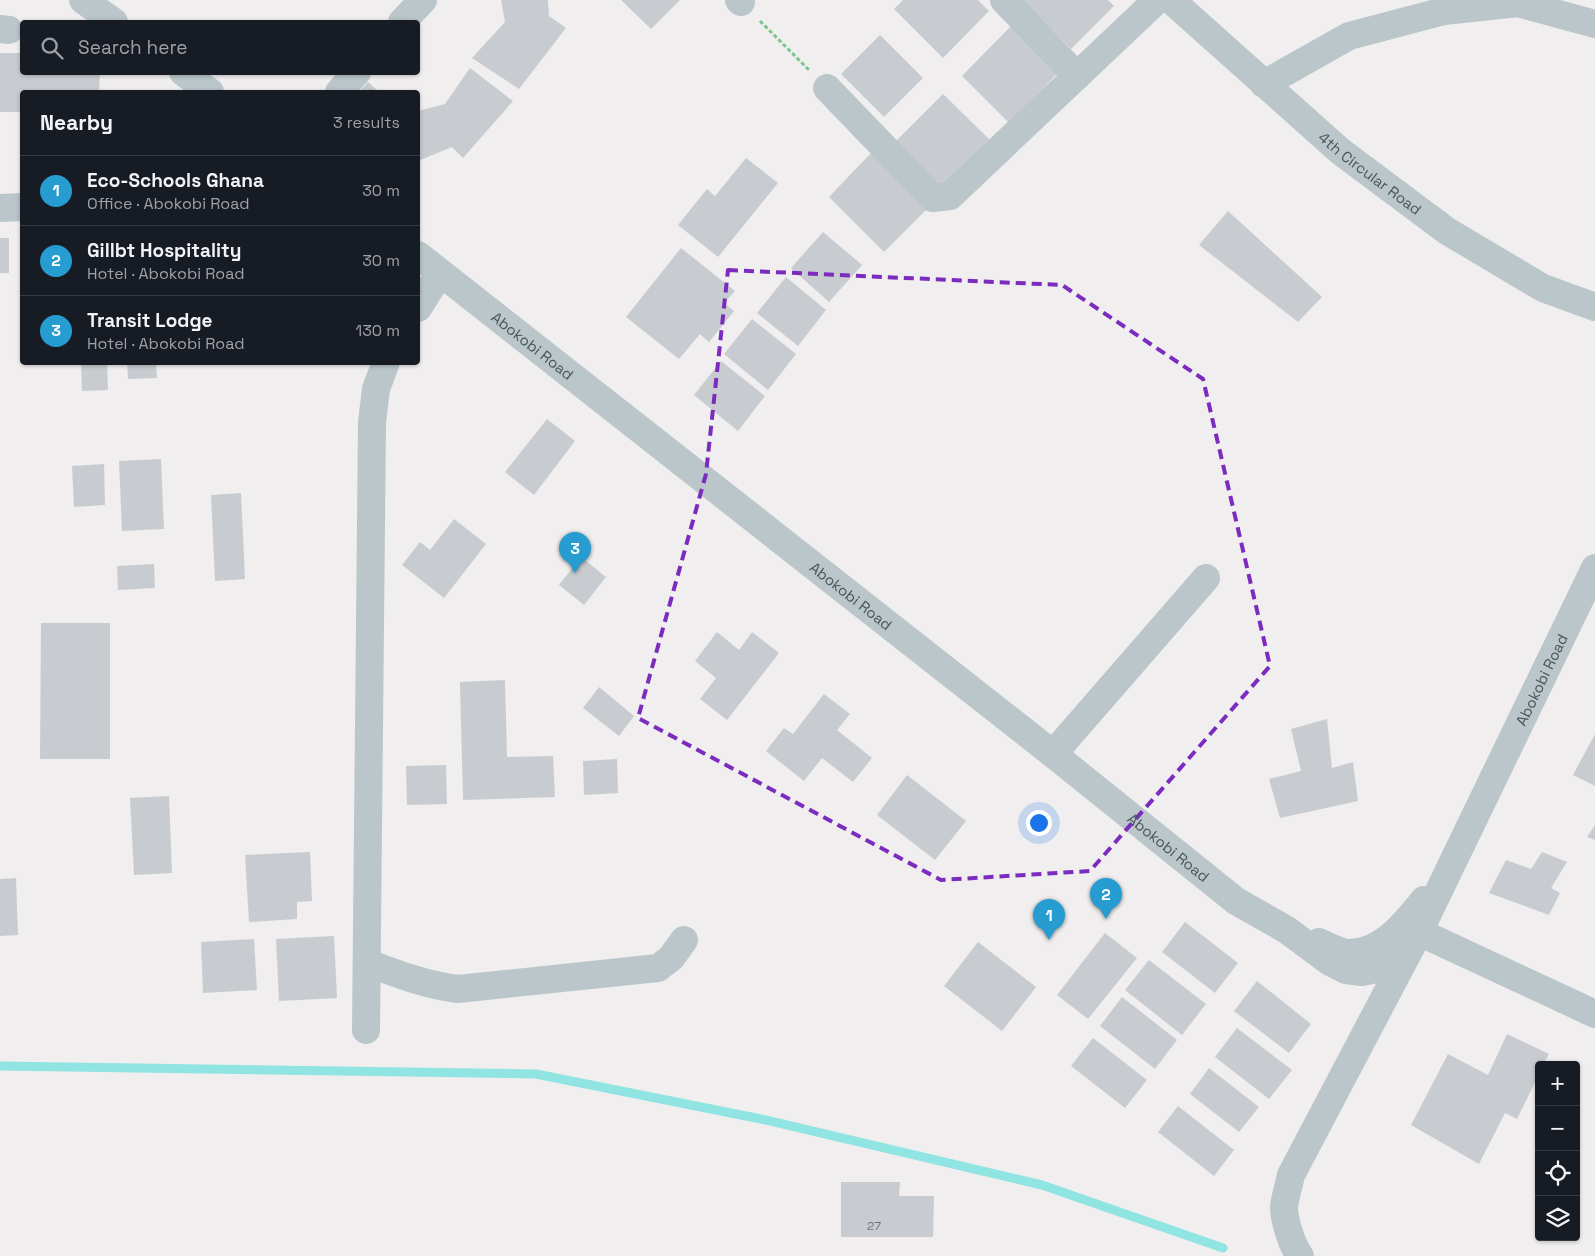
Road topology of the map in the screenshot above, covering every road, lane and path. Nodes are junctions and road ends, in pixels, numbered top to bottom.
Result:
1 (83, 0) edge
2 (423, 0) edge
3 (1004, 0) edge
4 (1157, 0) edge
5 (1171, 0) edge
6 (740, 1) edge
7 (111, 20) edge
8 (404, 20) edge
9 (1595, 24) edge
10 (186, 75) edge
11 (354, 75) edge
12 (1076, 76) junction
13 (1264, 84) junction
14 (827, 88) joint
15 (207, 90) edge
16 (341, 90) edge
17 (20, 207) edge
18 (0, 208) edge
19 (420, 257) edge
20 (440, 273) junction
21 (420, 305) edge
22 (1595, 306) edge
23 (385, 365) edge
24 (1595, 568) edge
25 (1206, 578) dead end
26 (1053, 754) junction
27 (1448, 871) junction
28 (1287, 930) junction
29 (1419, 932) junction
30 (684, 940) dead end
31 (368, 963) junction
32 (1402, 964) junction
33 (1594, 1010) edge
34 (366, 1030) dead end
35 (1300, 1256) edge

1 - 7 street
2 - 8 street
3 - 12 street
4 - 12 street
5 - 13 street, 4th Circular Road
6 - 14 path
9 - 13 street
10 - 15 street
11 - 16 street
12 - 14 street
13 - 22 street, 4th Circular Road
17 - 18 street
19 - 20 street, Abokobi Road
20 - 21 street
20 - 26 street, Abokobi Road
23 - 31 street
24 - 27 street, Abokobi Road
25 - 26 street
26 - 28 street, Abokobi Road
27 - 28 street, Abokobi Road
27 - 29 street, Abokobi Road
28 - 32 street, Abokobi Road
29 - 32 street, Abokobi Road
29 - 33 street
30 - 31 street
31 - 34 street
32 - 35 street, Abokobi Road

